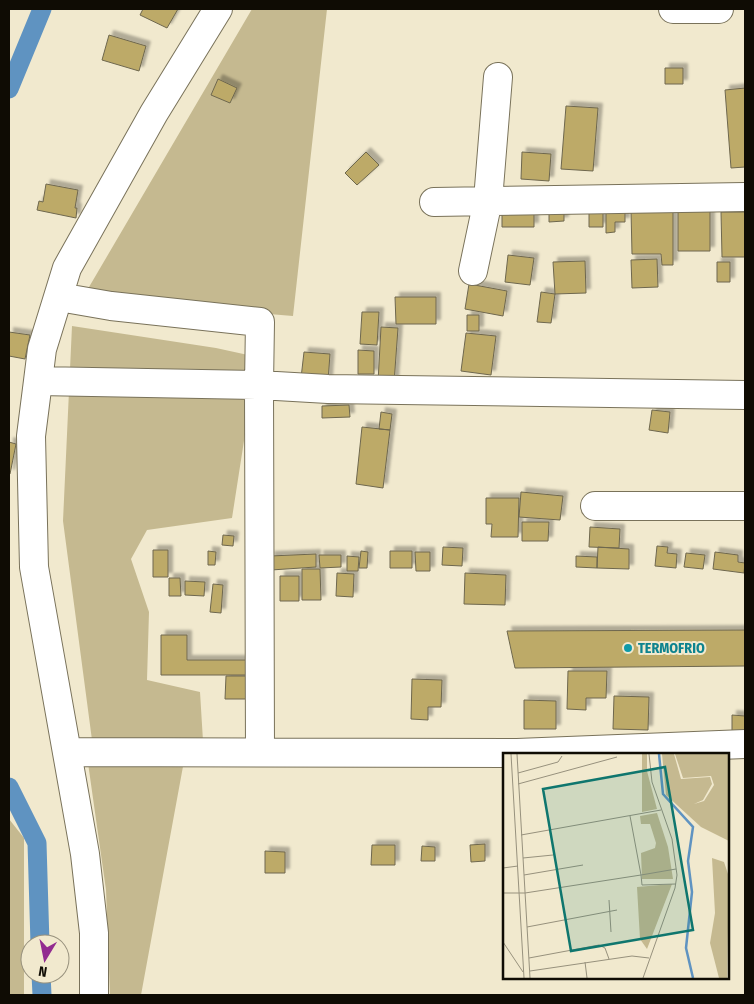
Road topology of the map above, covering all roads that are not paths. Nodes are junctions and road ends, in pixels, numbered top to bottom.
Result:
1 (218, 9) edge
2 (673, 9) edge
3 (719, 9) edge
4 (498, 77) dead end
5 (745, 197) edge
6 (488, 200) junction
7 (434, 202) dead end
8 (473, 270) dead end
9 (59, 297) junction
10 (38, 381) junction
11 (259, 385) junction
12 (745, 395) edge
13 (595, 506) dead end
14 (745, 506) edge
15 (745, 744) edge
16 (67, 752) junction
17 (260, 752) junction
18 (94, 995) edge

1 - 9 street
2 - 3 street
4 - 6 street
5 - 6 street
6 - 7 street
6 - 8 street
9 - 10 street
9 - 11 street
10 - 11 street
10 - 16 street
11 - 12 street
11 - 17 street
13 - 14 street
15 - 17 street
16 - 17 street
16 - 18 street

